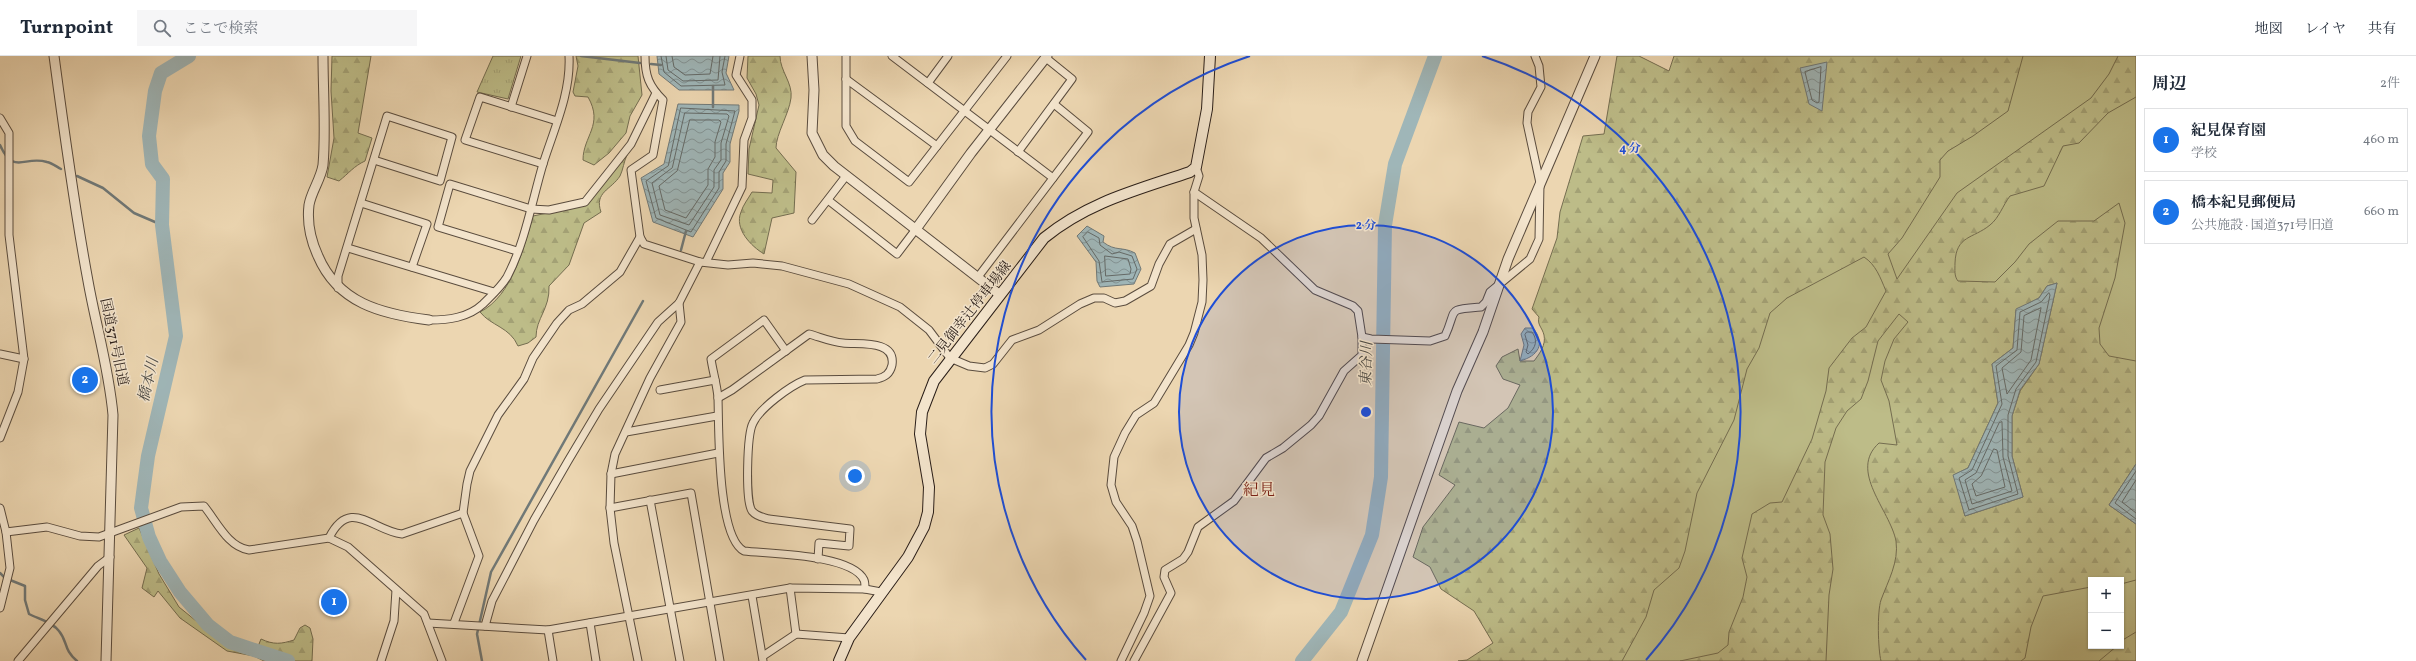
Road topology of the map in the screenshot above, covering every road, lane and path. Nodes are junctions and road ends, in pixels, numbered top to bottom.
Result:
1 (54, 56) edge
2 (323, 56) edge
3 (527, 56) edge
4 (569, 56) edge
5 (645, 56) edge
6 (740, 56) edge
7 (812, 56) edge
8 (846, 56) edge
9 (893, 56) edge
10 (948, 56) edge
11 (1007, 56) edge
12 (1210, 56) edge
13 (1535, 56) edge
14 (1595, 56) edge
15 (1047, 57) edge
16 (846, 79) junction
17 (928, 83) junction
18 (656, 93) junction
19 (1054, 104) junction
20 (512, 107) junction
21 (964, 111) junction
22 (0, 118) edge
23 (557, 121) junction
24 (989, 130) junction
25 (937, 146) junction
26 (1018, 152) junction
27 (374, 160) junction
28 (543, 164) junction
29 (1196, 167) junction
30 (846, 176) junction
31 (1053, 178) junction
32 (1540, 183) junction
33 (1194, 192) junction
34 (828, 200) junction
35 (361, 203) junction
36 (531, 209) junction
37 (812, 220) dead end
38 (916, 229) junction
39 (1196, 229) junction
40 (640, 237) junction
41 (348, 248) junction
42 (516, 251) junction
43 (703, 262) junction
44 (412, 267) junction
45 (978, 277) junction
46 (1500, 285) junction
47 (338, 288) junction
48 (494, 292) junction
49 (1000, 294) junction
50 (679, 303) junction
51 (429, 320) joint
52 (1362, 337) junction
53 (786, 351) junction
54 (0, 354) edge
55 (24, 358) junction
56 (950, 358) junction
57 (715, 380) junction
58 (660, 390) dead end
59 (718, 398) junction
60 (717, 416) junction
61 (626, 432) junction
62 (0, 438) edge
63 (718, 453) junction
64 (611, 474) junction
65 (650, 500) junction
66 (0, 508) edge
67 (610, 508) junction
68 (463, 513) junction
69 (6, 532) junction
70 (110, 535) junction
71 (329, 538) junction
72 (110, 557) junction
73 (818, 559) junction
74 (790, 588) junction
75 (865, 589) junction
76 (396, 590) junction
77 (881, 592) junction
78 (752, 596) junction
79 (710, 602) junction
80 (0, 608) edge
81 (671, 610) junction
82 (630, 617) junction
83 (428, 623) junction
84 (457, 624) junction
85 (590, 624) junction
86 (484, 626) junction
87 (548, 630) junction
88 (796, 634) junction
89 (849, 638) junction
90 (763, 658) edge
91 (18, 661) edge
92 (106, 661) edge
93 (381, 661) edge
94 (442, 661) edge
95 (553, 661) edge
96 (596, 661) edge
97 (638, 661) edge
98 (680, 661) edge
99 (720, 661) edge
100 (839, 661) edge
101 (1121, 661) edge
102 (1134, 661) edge
103 (1362, 661) edge

1 - 70 street, 国道371号旧道
2 - 47 street
3 - 20 street
4 - 23 street
5 - 18 street
6 - 43 street
7 - 30 street
8 - 16 street
9 - 17 street
10 - 17 street
11 - 21 street
12 - 29 main road
13 - 32 street
14 - 32 street
15 - 19 street
15 - 24 street
16 - 25 street
16 - 25 street
17 - 21 street
18 - 36 street
18 - 40 street
19 - 26 street
19 - 31 street
20 - 23 street
20 - 28 street
21 - 24 street
21 - 25 street
22 - 55 street
23 - 28 street
24 - 26 street
24 - 38 street
26 - 31 street
27 - 27 street
27 - 35 street
28 - 36 street
29 - 33 street
29 - 49 main road, 二見御幸辻停車場線
30 - 34 street
30 - 38 street
31 - 45 street
32 - 46 street
32 - 46 street
33 - 39 street
33 - 52 street
34 - 37 street
34 - 38 street
35 - 41 street
35 - 44 street
36 - 42 street
36 - 42 street
38 - 45 street
39 - 56 street
39 - 101 street
40 - 43 street
40 - 68 street
41 - 44 street
41 - 47 street
42 - 48 street
43 - 50 street
43 - 56 street
44 - 48 street
45 - 49 street
46 - 52 street
46 - 103 street
47 - 51 street
48 - 51 street
49 - 56 main road, 二見御幸辻停車場線
50 - 61 street
50 - 86 street
52 - 102 street
53 - 57 street
53 - 59 street
53 - 73 street
54 - 55 street
55 - 62 street
56 - 77 main road, 二見御幸辻停車場線
57 - 58 street
57 - 59 street
59 - 60 street
60 - 61 street
60 - 63 street
61 - 64 street
63 - 64 street
63 - 73 street
64 - 67 street
65 - 67 street
65 - 79 street
65 - 81 street
66 - 69 street
67 - 82 street
68 - 71 street
68 - 84 street
69 - 70 street
69 - 80 street
70 - 71 street
70 - 72 street, 国道371号旧道
71 - 76 street
72 - 91 street
72 - 92 street, 国道371号旧道
73 - 75 street
74 - 75 street
74 - 78 street
74 - 88 street
75 - 77 street
76 - 83 street
76 - 93 street
77 - 89 main road, 二見御幸辻停車場線
78 - 79 street
78 - 90 street
79 - 81 street
79 - 99 street
81 - 82 street
81 - 98 street
82 - 85 street
82 - 97 street
83 - 84 street
83 - 94 street
84 - 86 street
85 - 87 street
85 - 96 street
86 - 87 street
87 - 95 street
88 - 89 street
88 - 90 street
89 - 100 main road, 二見御幸辻停車場線

